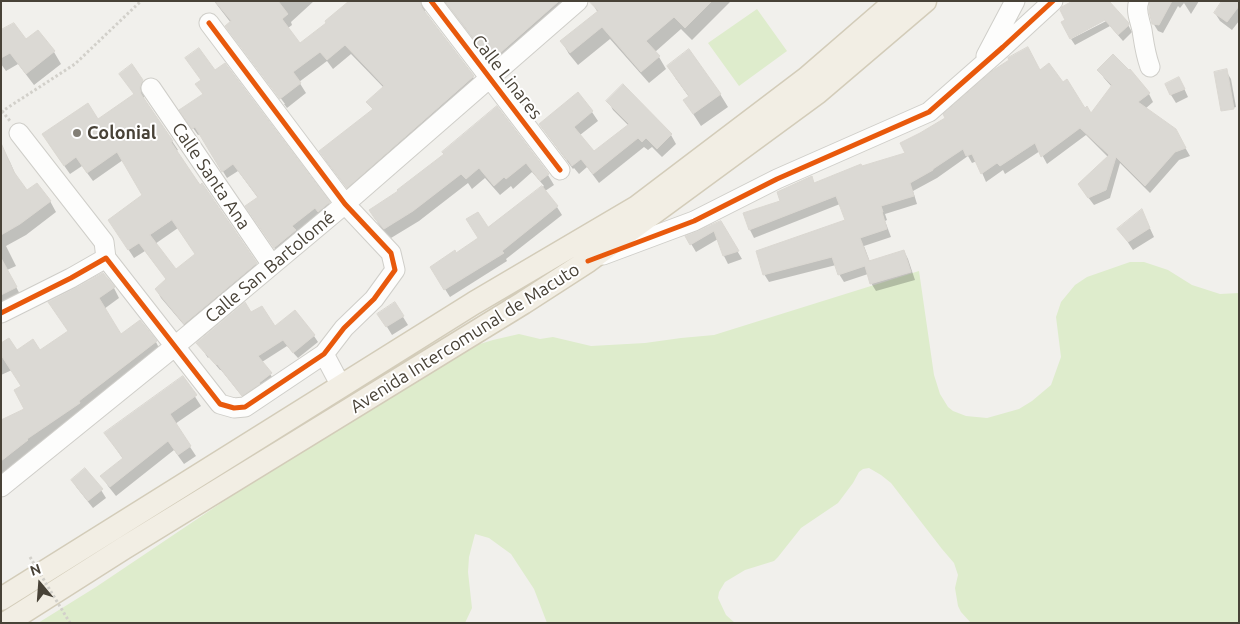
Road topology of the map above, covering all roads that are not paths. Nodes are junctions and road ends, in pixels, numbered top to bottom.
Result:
1 (431, 1) edge
2 (578, 1) edge
3 (896, 1) edge
4 (925, 1) edge
5 (1015, 1) edge
6 (1053, 1) edge
7 (1136, 3) edge
8 (209, 24) dead end
9 (981, 66) junction
10 (1150, 67) dead end
11 (490, 78) junction
12 (150, 88) dead end
13 (19, 133) dead end
14 (560, 170) dead end
15 (345, 204) junction
16 (106, 258) junction
17 (588, 261) junction
18 (272, 266) junction
19 (1, 313) edge
20 (174, 347) junction
21 (324, 354) junction
22 (341, 386) junction
23 (1, 487) edge
24 (1, 599) edge
25 (6, 623) edge

1 - 11 street, Calle Linares
2 - 11 street, Calle San Bartolomé
3 - 22 main road, Avenida Intercomunal de Macuto
4 - 17 main road, Avenida Intercomunal de Macuto
5 - 9 street
6 - 9 street
7 - 10 street
8 - 15 street
9 - 17 street
11 - 14 street, Calle Linares
11 - 15 street, Calle San Bartolomé
12 - 18 street, Calle Santa Ana
13 - 16 street
15 - 18 street, Calle San Bartolomé
15 - 21 street
16 - 19 street
16 - 20 street
17 - 25 main road, Avenida Intercomunal de Macuto
18 - 20 street, Calle San Bartolomé
20 - 21 street
20 - 23 street, Calle San Bartolomé
21 - 22 street
22 - 24 main road, Avenida Intercomunal de Macuto

